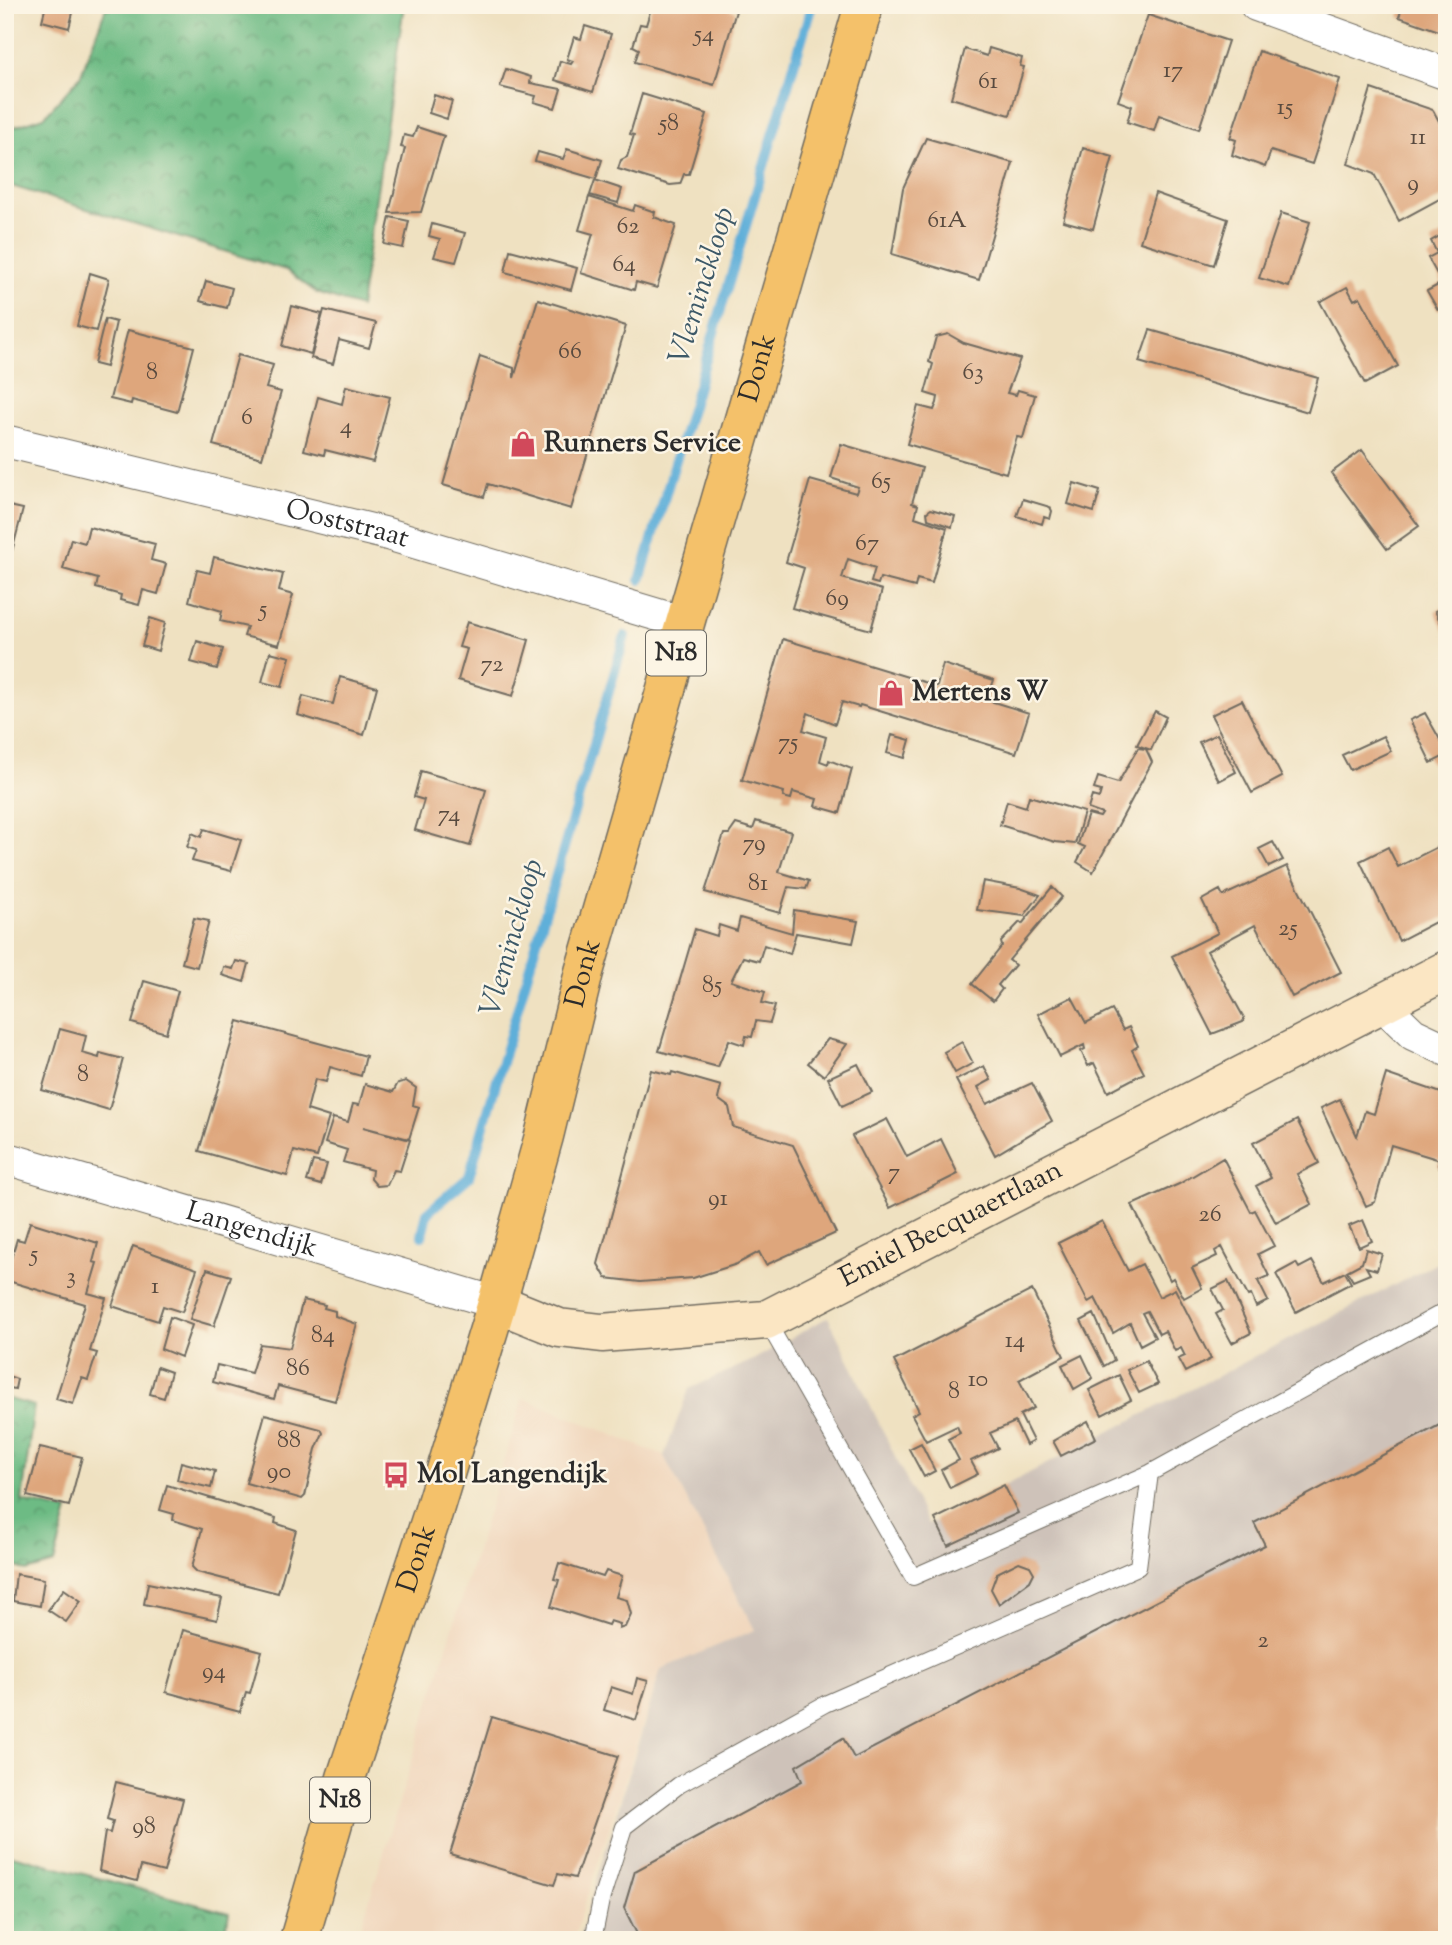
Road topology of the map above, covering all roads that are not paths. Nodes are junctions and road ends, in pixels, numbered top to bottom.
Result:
1 (864, 5) edge
2 (1255, 5) edge
3 (1447, 74) edge
4 (5, 441) edge
5 (685, 623) junction
6 (1447, 970) edge
7 (1382, 1004) junction
8 (1447, 1049) edge
9 (5, 1158) edge
10 (497, 1303) junction
11 (1447, 1310) edge
12 (766, 1320) junction
13 (1150, 1473) junction
14 (299, 1940) edge
15 (593, 1940) edge

1 - 5 main road, Donk / N18
2 - 3 street
4 - 5 street, Ooststraat
5 - 10 main road, Donk / N18
6 - 7 street, Emiel Becquaertlaan
7 - 8 street
7 - 12 street, Emiel Becquaertlaan
9 - 10 street, Langendijk
10 - 12 street, Emiel Becquaertlaan
10 - 14 main road, Donk / N18
11 - 13 lane
12 - 13 lane
13 - 15 lane

